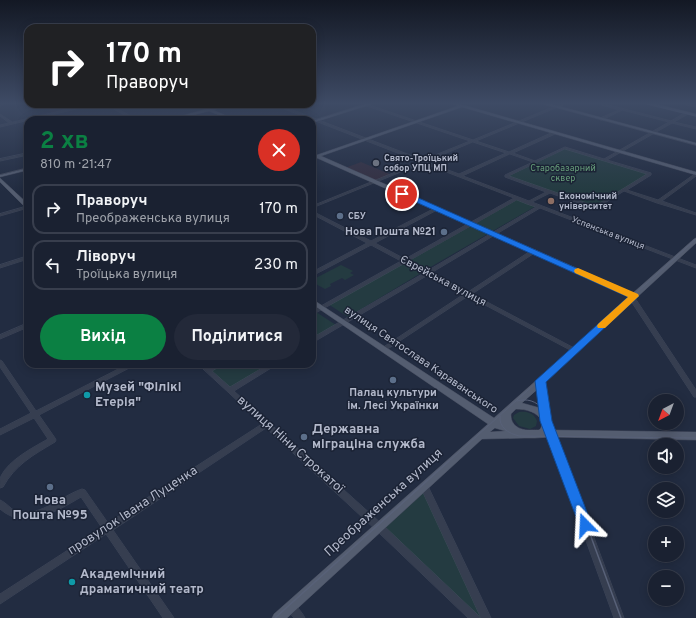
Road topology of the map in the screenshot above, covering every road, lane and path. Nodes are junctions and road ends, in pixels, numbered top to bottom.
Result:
1 (346, 133) edge
2 (386, 133) edge
3 (450, 133) edge
4 (495, 133) edge
5 (554, 133) joint
6 (651, 133) edge
7 (655, 133) edge
8 (365, 140) junction
9 (475, 141) junction
10 (696, 144) edge
11 (618, 152) junction
12 (510, 153) junction
13 (24, 155) edge
14 (316, 155) edge
15 (316, 157) edge
16 (0, 160) edge
17 (604, 160) junction
18 (424, 162) junction
19 (536, 162) junction
20 (24, 170) edge
21 (696, 174) edge
22 (0, 176) edge
23 (459, 176) junction
24 (0, 179) edge
25 (376, 182) junction
26 (624, 190) junction
27 (548, 192) junction
28 (517, 198) junction
29 (528, 202) junction
30 (658, 202) junction
31 (24, 203) edge
32 (316, 205) edge
33 (539, 206) junction
34 (24, 208) edge
35 (436, 209) junction
36 (316, 214) edge
37 (696, 214) edge
38 (0, 216) edge
39 (470, 224) junction
40 (493, 234) junction
41 (696, 240) edge
42 (371, 243) junction
43 (534, 252) junction
44 (24, 258) edge
45 (676, 259) junction
46 (406, 261) junction
47 (696, 266) edge
48 (0, 267) edge
49 (316, 272) edge
50 (428, 273) junction
51 (468, 294) junction
52 (633, 297) junction
53 (316, 305) edge
54 (321, 308) junction
55 (316, 311) edge
56 (343, 323) junction
57 (24, 327) edge
58 (0, 337) edge
59 (316, 339) edge
60 (384, 349) junction
61 (574, 350) junction
62 (0, 362) edge
63 (125, 368) edge
64 (206, 368) edge
65 (212, 368) edge
66 (267, 368) edge
67 (208, 370) junction
68 (541, 381) junction
69 (230, 390) junction
70 (696, 395) edge
71 (510, 409) junction
72 (35, 415) junction
73 (546, 421) junction
74 (494, 423) junction
75 (267, 424) junction
76 (0, 432) edge
77 (518, 432) junction
78 (551, 433) junction
79 (533, 435) junction
80 (479, 436) junction
81 (696, 436) edge
82 (0, 485) edge
83 (424, 486) junction
84 (0, 504) edge
85 (379, 527) junction
86 (107, 529) junction
87 (0, 598) edge
88 (290, 606) junction
89 (168, 618) edge
90 (278, 618) edge
91 (300, 618) edge
92 (475, 618) edge
93 (486, 618) edge
94 (619, 618) edge

1 - 8 street, Успенська вулиця
2 - 8 main road
3 - 9 street
4 - 9 street
5 - 11 main road
5 - 12 street
6 - 11 street
7 - 10 main road
8 - 14 main road
8 - 18 street, Успенська вулиця
9 - 12 street
9 - 18 street
11 - 17 street
11 - 21 main road
12 - 19 street
12 - 23 street
13 - 16 street
15 - 25 main road
17 - 19 street
17 - 26 street
18 - 23 street, Успенська вулиця
18 - 25 street
19 - 27 street
20 - 22 main road
21 - 30 street
23 - 28 street, Успенська вулиця
24 - 31 main road
25 - 32 street
25 - 35 main road
26 - 27 street
26 - 30 street
27 - 29 street
28 - 29 street, Успенська вулиця
28 - 39 street
29 - 33 street, Успенська вулиця
30 - 37 street
33 - 40 street
33 - 45 street, Успенська вулиця
34 - 38 street
35 - 39 main road
35 - 42 street
36 - 42 street, Єврейська вулиця
39 - 40 main road
39 - 46 street
40 - 43 main road
40 - 50 street
41 - 45 main road, Преображенська вулиця
42 - 46 street, Єврейська вулиця
42 - 49 street
43 - 51 street
43 - 52 main road
44 - 48 street
45 - 47 street, Успенська вулиця
45 - 52 main road, Преображенська вулиця
46 - 50 street, Єврейська вулиця
46 - 54 street
50 - 51 street, Єврейська вулиця
50 - 56 street
51 - 60 street
51 - 61 street, Єврейська вулиця
52 - 61 main road, Преображенська вулиця
52 - 70 street
53 - 54 main road, вулиця Святослава Караванського
54 - 55 street
54 - 56 main road, вулиця Святослава Караванського
56 - 59 street
56 - 60 main road, вулиця Святослава Караванського
57 - 58 street
60 - 74 main road, вулиця Святослава Караванського
61 - 68 main road, Преображенська вулиця
62 - 72 street
63 - 72 street
64 - 67 street, вулиця Ніни Строкатої
65 - 67 street
66 - 69 street
67 - 69 street, вулиця Ніни Строкатої
68 - 71 main road, Преображенська вулиця
68 - 73 main road
69 - 75 street, вулиця Ніни Строкатої
71 - 73 main road
71 - 74 main road, Преображенська вулиця
71 - 77 main road
72 - 76 street
72 - 82 street
73 - 78 main road
73 - 79 main road
74 - 77 main road, вулиця Святослава Караванського
74 - 80 main road, Преображенська вулиця
75 - 85 street, вулиця Ніни Строкатої
75 - 86 street, провулок Івана Луценка
77 - 79 main road
78 - 79 main road
78 - 81 main road
78 - 94 street
79 - 80 main road
80 - 83 main road, Преображенська вулиця
83 - 85 main road, Преображенська вулиця
83 - 93 street
84 - 86 street
85 - 88 main road, Преображенська вулиця
85 - 92 street, вулиця Ніни Строкатої
86 - 87 street, провулок Івана Луценка
86 - 89 street
88 - 90 main road, Преображенська вулиця
88 - 91 street

